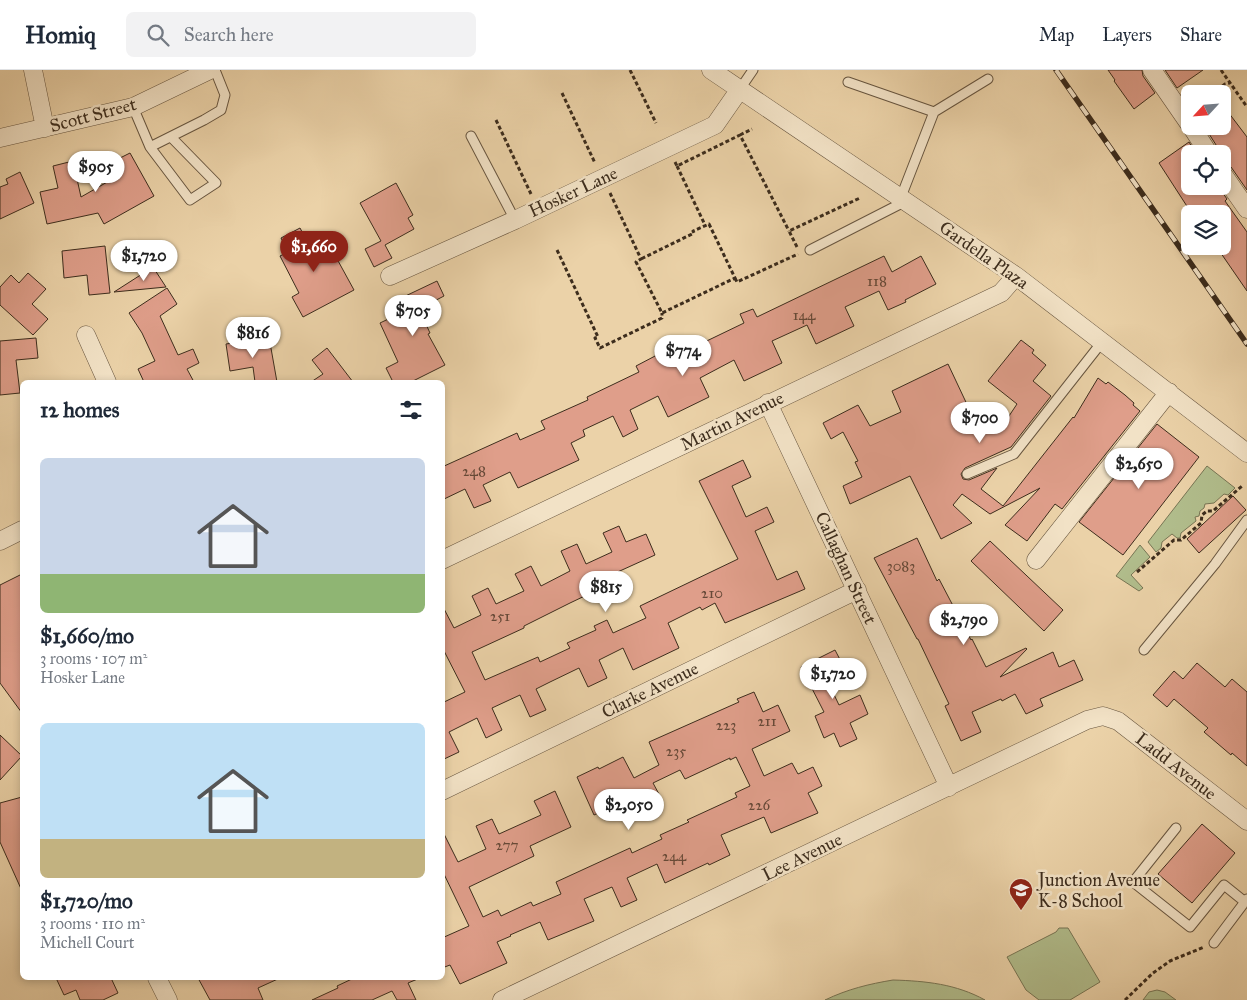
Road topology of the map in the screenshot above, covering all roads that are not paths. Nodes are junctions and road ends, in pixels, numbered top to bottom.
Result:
1 (33, 70) edge
2 (210, 70) edge
3 (215, 70) edge
4 (711, 70) edge
5 (753, 70) edge
6 (1152, 70) edge
7 (988, 79) dead end
8 (848, 82) dead end
9 (740, 89) junction
10 (133, 107) junction
11 (934, 112) junction
12 (1181, 113) edge
13 (45, 128) junction
14 (471, 136) dead end
15 (171, 137) junction
16 (0, 138) edge
17 (150, 147) junction
18 (1231, 186) edge
19 (903, 199) junction
20 (1247, 209) edge
21 (515, 220) junction
22 (810, 250) dead end
23 (390, 276) dead end
24 (1016, 276) junction
25 (86, 335) dead end
26 (1102, 342) junction
27 (107, 380) edge
28 (1169, 392) junction
29 (768, 403) junction
30 (1247, 454) edge
31 (967, 474) dead end
32 (1247, 520) edge
33 (20, 531) edge
34 (0, 540) edge
35 (445, 559) edge
36 (1036, 560) dead end
37 (857, 590) junction
38 (1144, 650) dead end
39 (1103, 716) joint
40 (949, 787) junction
41 (445, 790) edge
42 (1247, 821) edge
43 (1176, 828) dead end
44 (1246, 900) edge
45 (1214, 943) road end
46 (158, 980) edge
47 (168, 1000) edge
48 (502, 1000) edge

1 - 13 street
2 - 10 street, Scott Street
3 - 15 lane
4 - 9 street, Gardella Plaza
5 - 9 lane
6 - 12 street
7 - 11 lane
8 - 11 lane
9 - 19 street, Gardella Plaza
9 - 21 street, Hosker Lane
10 - 13 street, Scott Street
10 - 17 lane
11 - 19 lane
13 - 16 street, Scott Street
14 - 21 lane
15 - 17 lane
15 - 17 lane
18 - 20 street
19 - 22 lane
19 - 24 street, Gardella Plaza
21 - 23 street, Hosker Lane
24 - 26 street, Gardella Plaza
24 - 29 street, Martin Avenue
25 - 27 street
26 - 28 street, Gardella Plaza
26 - 31 lane
28 - 30 street, Gardella Plaza
28 - 36 street
29 - 35 street, Martin Avenue
29 - 37 street, Callaghan Street
32 - 38 lane
33 - 34 street
37 - 40 street, Callaghan Street
37 - 41 street, Clarke Avenue
39 - 40 street, Lee Avenue
39 - 42 street, Ladd Avenue
40 - 48 street, Lee Avenue
43 - 44 lane
44 - 45 lane
46 - 47 street

